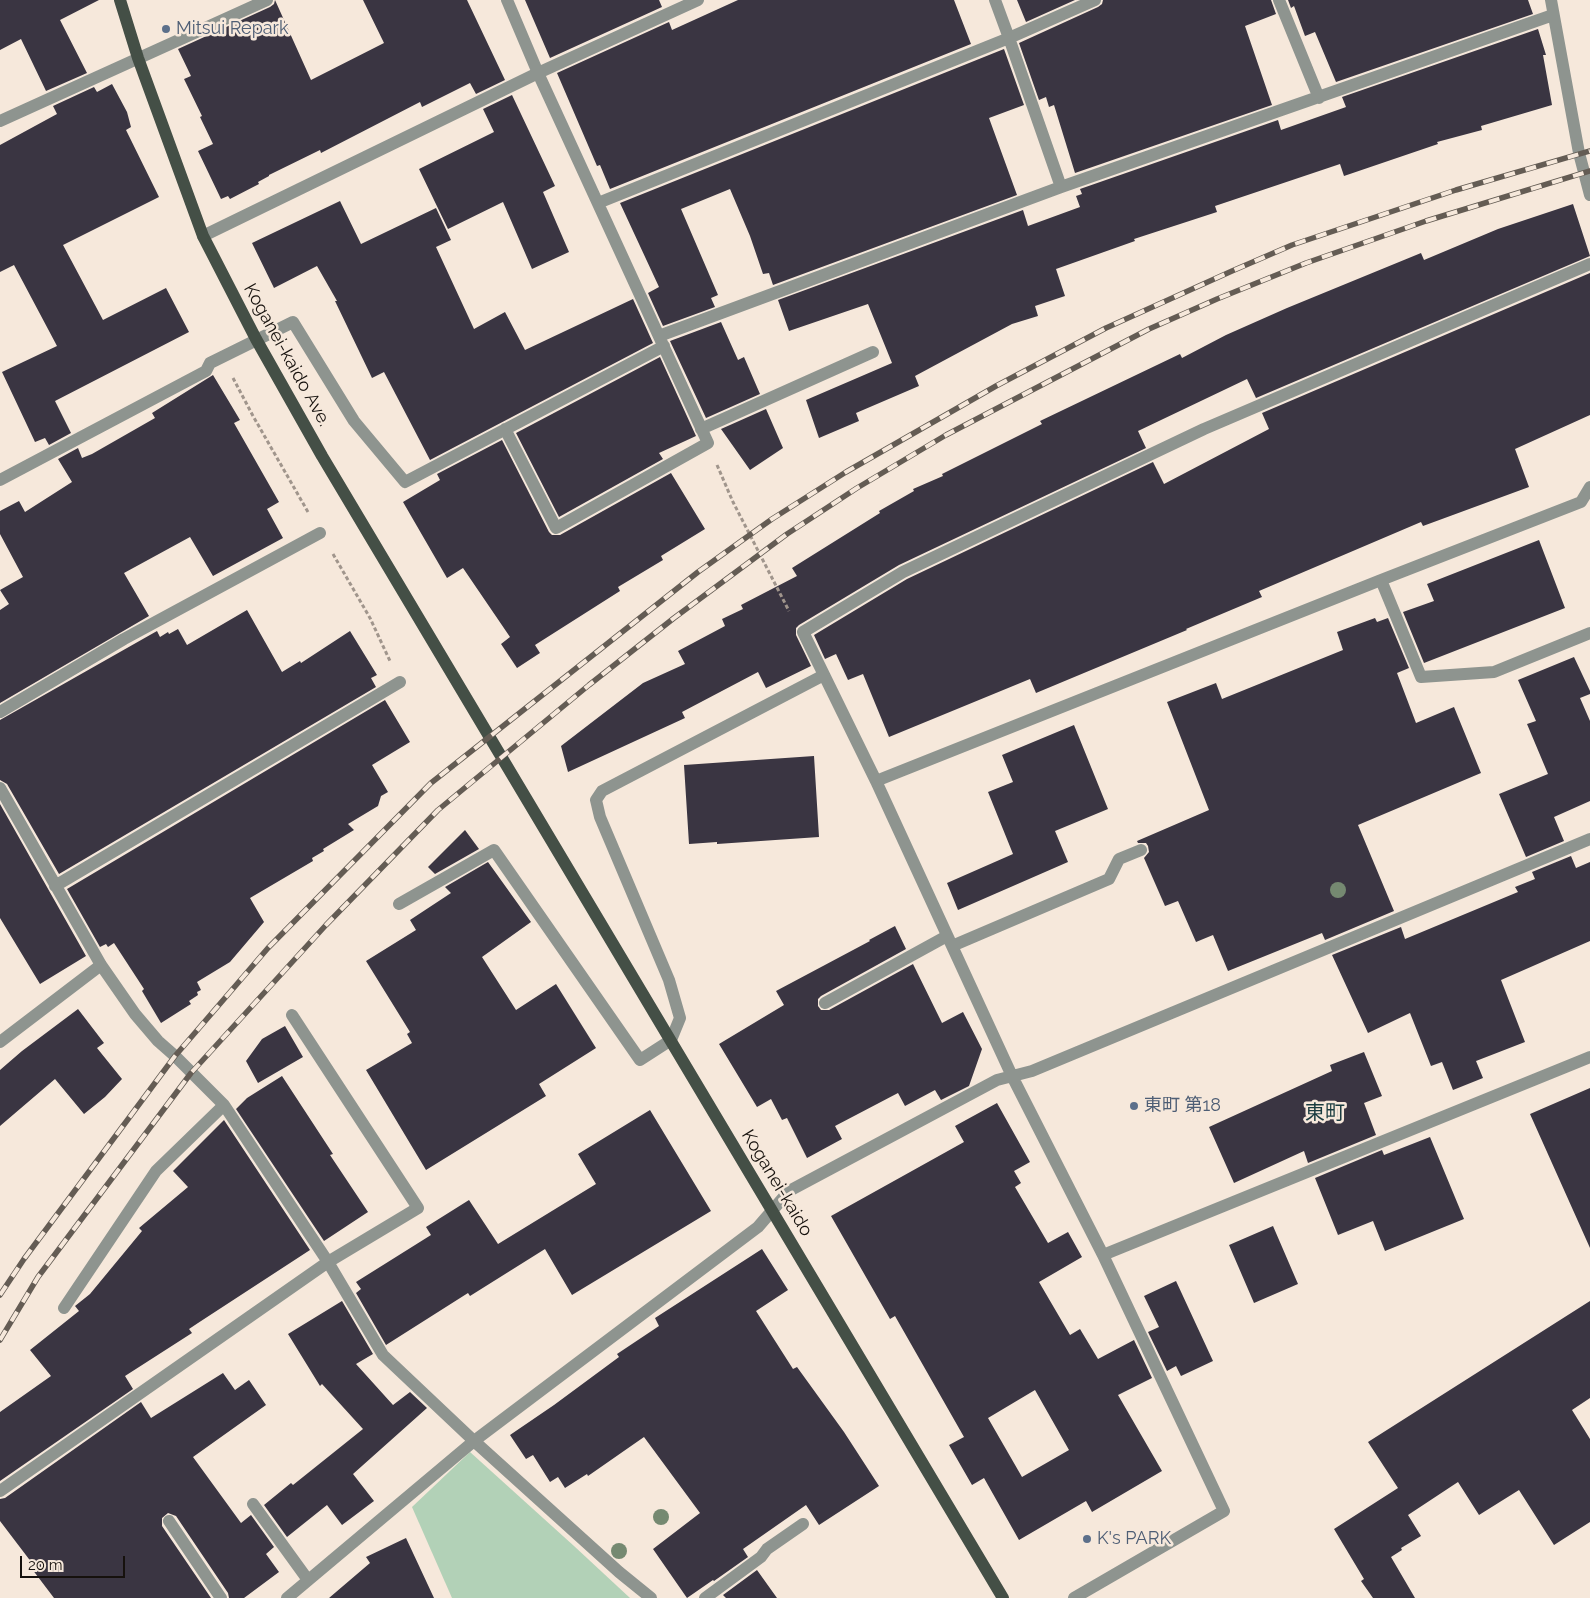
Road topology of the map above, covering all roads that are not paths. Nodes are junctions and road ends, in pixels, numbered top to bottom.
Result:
1 (120, 0) edge
2 (267, 0) edge
3 (507, 0) edge
4 (698, 0) edge
5 (994, 0) edge
6 (1096, 0) edge
7 (1279, 0) edge
8 (1551, 0) edge
9 (1553, 15) junction
10 (1009, 38) junction
11 (138, 58) junction
12 (538, 73) junction
13 (1319, 98) junction
14 (0, 121) edge
15 (1061, 187) junction
16 (1590, 194) edge
17 (598, 203) junction
18 (203, 236) junction
19 (1590, 264) edge
20 (256, 339) junction
21 (662, 341) junction
22 (873, 352) dead end
23 (505, 429) junction
24 (701, 429) junction
25 (0, 480) edge
26 (1590, 487) edge
27 (320, 533) dead end
28 (1381, 580) junction
29 (1590, 634) edge
30 (824, 675) junction
31 (400, 682) dead end
32 (0, 712) edge
33 (876, 781) junction
34 (520, 786) joint
35 (0, 788) edge
36 (1590, 839) edge
37 (1141, 850) dead end
38 (55, 886) junction
39 (399, 904) dead end
40 (950, 941) junction
41 (101, 965) junction
42 (825, 1003) dead end
43 (292, 1014) dead end
44 (671, 1040) junction
45 (0, 1042) edge
46 (1590, 1057) edge
47 (1012, 1076) junction
48 (224, 1105) junction
49 (773, 1210) junction
50 (1103, 1255) junction
51 (328, 1262) junction
52 (64, 1308) dead end
53 (474, 1441) junction
54 (0, 1491) edge
55 (253, 1504) dead end
56 (169, 1521) dead end
57 (803, 1524) dead end
58 (308, 1580) junction
59 (221, 1598) edge
60 (287, 1598) edge
61 (651, 1598) edge
62 (706, 1598) edge
63 (1004, 1598) edge
64 (1074, 1598) edge

1 - 11 main road, Koganei-kaido Ave.
2 - 11 street
3 - 12 street
4 - 12 street
5 - 10 street
6 - 10 street
7 - 13 street
8 - 9 street
9 - 13 street
9 - 16 street
10 - 15 street
10 - 17 street
11 - 14 street
11 - 18 main road, Koganei-kaido Ave.
12 - 17 street
12 - 18 street
13 - 15 street
15 - 21 street
17 - 21 street
18 - 20 main road, Koganei-kaido Ave.
19 - 30 street
20 - 23 street
20 - 25 street
20 - 34 main road, Koganei-kaido Ave.
21 - 23 street
21 - 24 street
22 - 24 street
23 - 24 street
26 - 28 street
27 - 32 street
28 - 29 street
28 - 33 street
30 - 33 street
30 - 44 street
31 - 38 street
33 - 40 street
34 - 44 main road, Koganei-kaido
35 - 38 street
36 - 47 street
37 - 40 street
38 - 41 street
39 - 44 street
40 - 42 street
40 - 47 street
41 - 45 street
41 - 48 street
43 - 51 street
44 - 49 main road, Koganei-kaido
46 - 50 street
47 - 49 street
47 - 50 street
48 - 51 street
48 - 52 street
49 - 53 street
49 - 63 main road, Koganei-kaido
50 - 64 street
51 - 53 street
51 - 54 street
53 - 58 street
53 - 61 street
55 - 58 street
56 - 59 street
57 - 62 street
58 - 60 street

